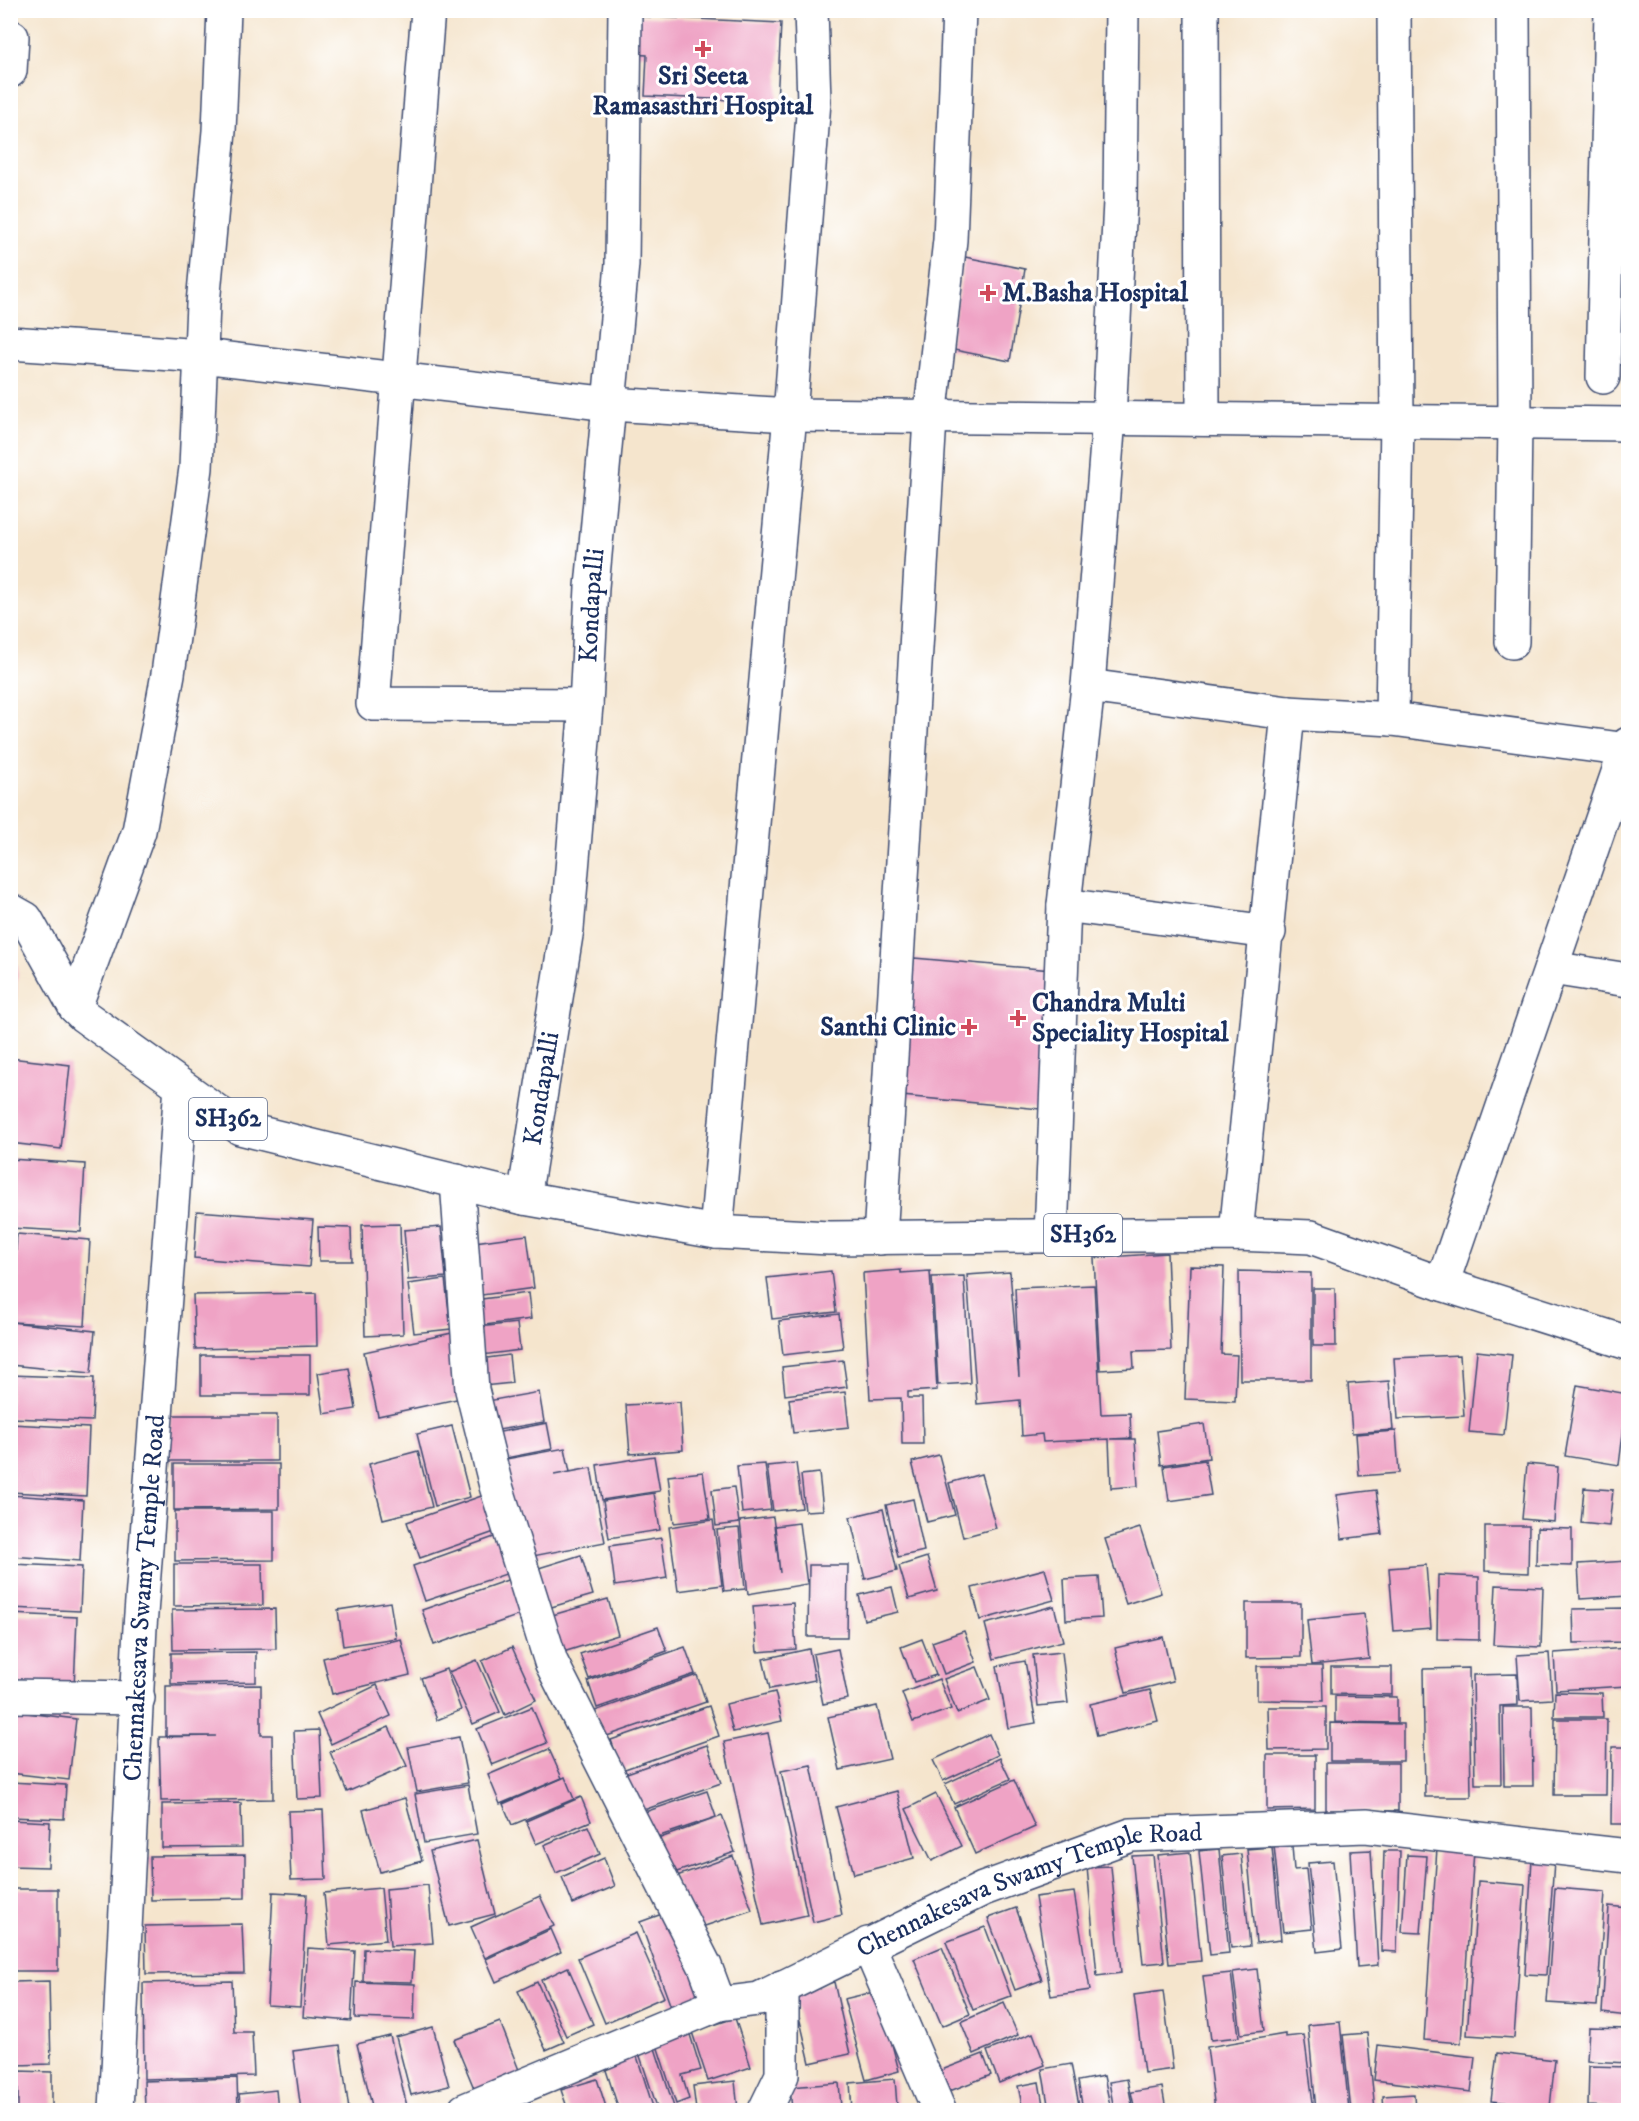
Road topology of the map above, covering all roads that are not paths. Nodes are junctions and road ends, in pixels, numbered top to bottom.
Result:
1 (224, 10) edge
2 (428, 10) edge
3 (625, 10) edge
4 (811, 10) edge
5 (960, 10) edge
6 (1122, 10) edge
7 (1202, 10) edge
8 (1394, 10) edge
9 (1513, 10) edge
10 (1611, 10) edge
11 (12, 37) dead end
12 (10, 71) edge
13 (10, 343) edge
14 (202, 356) junction
15 (1603, 377) dead end
16 (398, 381) junction
17 (610, 404) junction
18 (790, 415) junction
19 (1109, 418) junction
20 (930, 419) junction
21 (1203, 419) junction
22 (1397, 420) junction
23 (1515, 423) junction
24 (1629, 424) edge
25 (1512, 642) dead end
26 (1088, 686) junction
27 (586, 705) junction
28 (1288, 713) junction
29 (1392, 719) junction
30 (1628, 748) edge
31 (1064, 904) junction
32 (10, 910) edge
33 (1269, 932) junction
34 (1551, 968) junction
35 (1629, 980) edge
36 (75, 1007) junction
37 (181, 1086) junction
38 (457, 1182) junction
39 (524, 1198) junction
40 (716, 1232) junction
41 (1236, 1234) junction
42 (1051, 1235) junction
43 (880, 1238) junction
44 (1442, 1284) junction
45 (1629, 1343) edge
46 (10, 1696) edge
47 (138, 1698) junction
48 (1629, 1856) edge
49 (868, 1944) junction
50 (782, 1987) junction
51 (719, 2004) junction
52 (117, 2110) edge
53 (465, 2110) edge
54 (765, 2110) edge
55 (939, 2110) edge

1 - 14 street
2 - 16 street
3 - 17 street, Kondapalli
4 - 18 street
5 - 20 street
6 - 19 street
7 - 21 street
8 - 22 street
9 - 23 street
10 - 15 street
11 - 12 street
13 - 14 street
14 - 16 street
14 - 36 street
16 - 17 street
16 - 27 street
17 - 18 street
17 - 27 street, Kondapalli
18 - 20 street
18 - 40 street
19 - 20 street
19 - 21 street
19 - 26 street
20 - 43 street
21 - 22 street
22 - 23 street
22 - 29 street
23 - 24 street
23 - 25 street
26 - 28 street
26 - 31 street
27 - 39 street, Kondapalli
28 - 29 street
28 - 33 street
29 - 30 street
30 - 34 street
31 - 33 street
31 - 42 street
32 - 36 street, SH362
33 - 41 street
34 - 35 street
34 - 44 street
36 - 37 street, SH362
37 - 38 street, SH362
37 - 47 street, Chennakesava Swamy Temple Road
38 - 39 street, SH362
38 - 51 street
39 - 40 street, SH362
40 - 43 street, SH362
41 - 42 street, SH362
41 - 44 street, SH362
42 - 43 street, SH362
44 - 45 street, SH362
46 - 47 street
47 - 52 street, Chennakesava Swamy Temple Road
48 - 49 street, Chennakesava Swamy Temple Road
49 - 50 street, Chennakesava Swamy Temple Road
49 - 55 street
50 - 51 street, Chennakesava Swamy Temple Road
50 - 54 street
51 - 53 street, Chennakesava Swamy Temple Road

